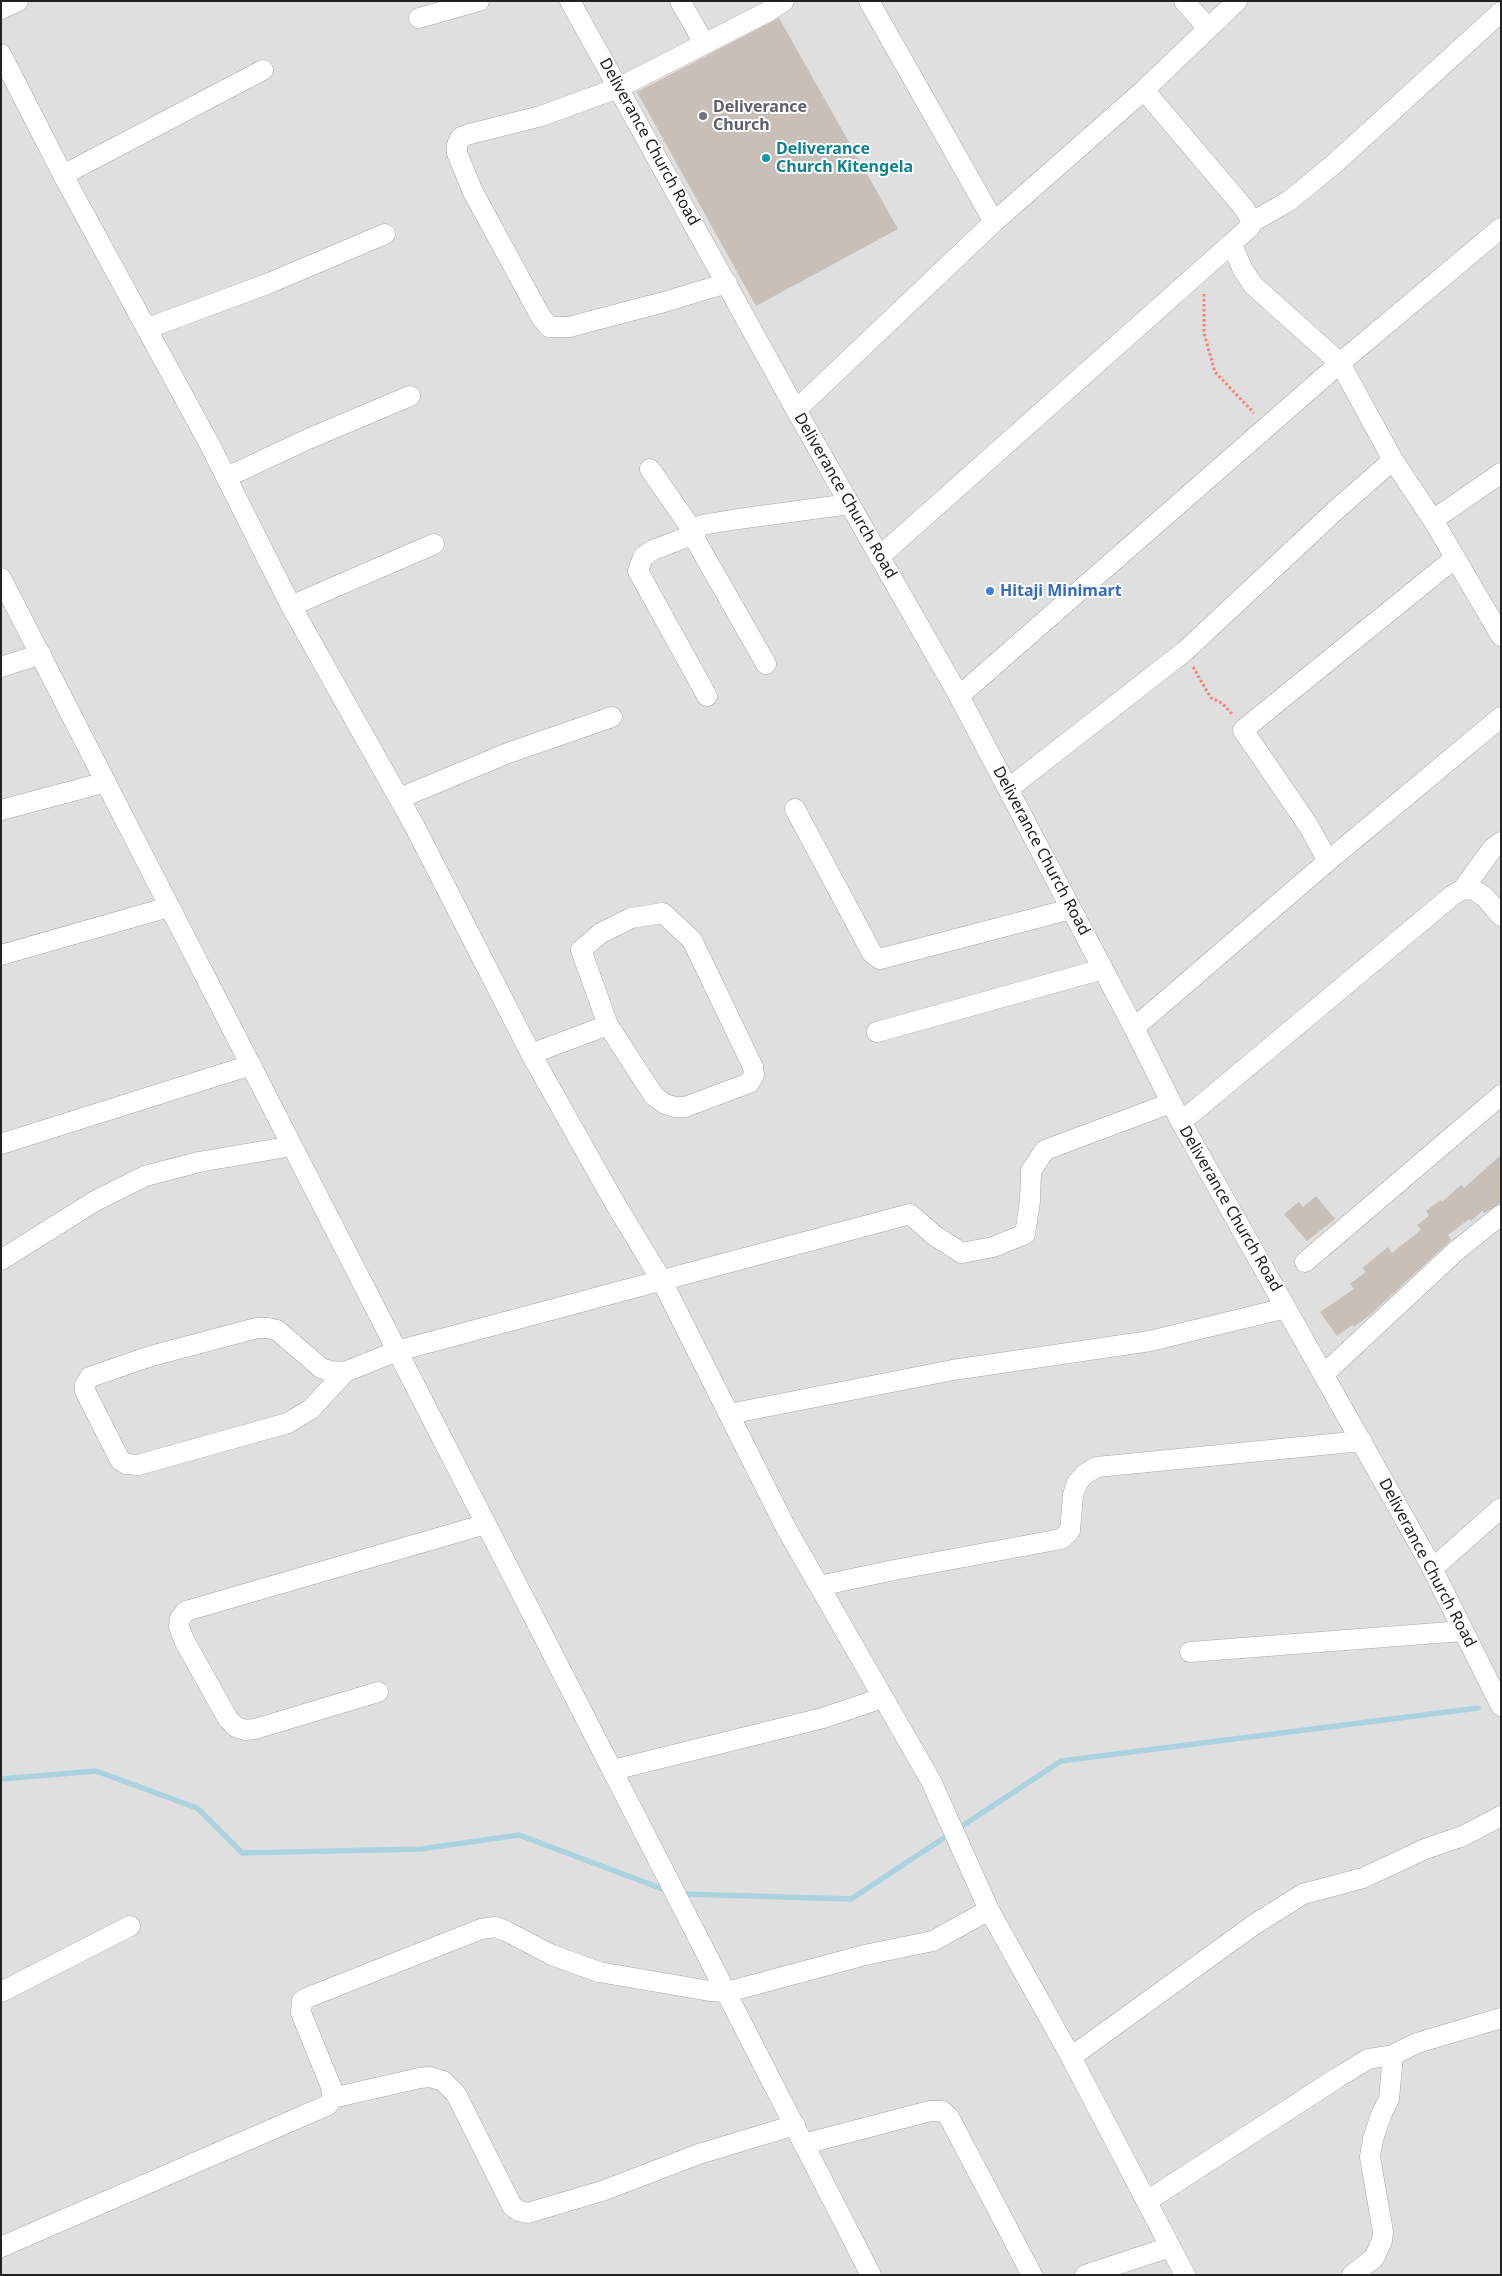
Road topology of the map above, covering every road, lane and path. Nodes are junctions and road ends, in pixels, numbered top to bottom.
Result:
1 (18, 1) edge
2 (479, 1) edge
3 (570, 1) edge
4 (680, 1) edge
5 (784, 1) edge
6 (869, 1) edge
7 (1184, 1) edge
8 (1237, 1) edge
9 (764, 7) edge
10 (1, 9) edge
11 (1501, 12) edge
12 (419, 18) dead end
13 (1208, 28) junction
14 (704, 43) junction
15 (1, 54) edge
16 (264, 70) dead end
17 (618, 88) junction
18 (1144, 90) junction
19 (63, 175) junction
20 (994, 222) junction
21 (1252, 222) junction
22 (1501, 228) edge
23 (385, 234) dead end
24 (1232, 245) junction
25 (1200, 273) junction
26 (727, 283) junction
27 (148, 328) junction
28 (1340, 363) junction
29 (410, 396) dead end
30 (796, 410) junction
31 (1267, 426) junction
32 (1393, 460) junction
33 (650, 469) dead end
34 (1501, 473) edge
35 (227, 477) junction
36 (850, 504) junction
37 (1433, 520) junction
38 (694, 534) junction
39 (434, 544) dead end
40 (879, 557) junction
41 (1455, 558) junction
42 (1, 578) edge
43 (291, 606) junction
44 (1501, 636) edge
45 (1185, 651) junction
46 (41, 654) junction
47 (766, 664) dead end
48 (1, 667) edge
49 (707, 696) dead end
50 (959, 696) junction
51 (612, 717) dead end
52 (1499, 725) edge
53 (1243, 730) junction
54 (106, 782) junction
55 (1008, 789) junction
56 (400, 798) junction
57 (796, 809) dead end
58 (1, 810) edge
59 (1501, 842) edge
60 (1328, 861) junction
61 (1463, 889) junction
62 (169, 908) junction
63 (1071, 909) junction
64 (1501, 916) edge
65 (1, 955) edge
66 (1103, 969) junction
67 (608, 1025) junction
68 (1134, 1028) junction
69 (877, 1032) dead end
70 (531, 1054) junction
71 (250, 1065) junction
72 (1501, 1096) edge
73 (1171, 1103) junction
74 (1180, 1122) junction
75 (1, 1144) edge
76 (292, 1146) junction
77 (1501, 1215) edge
78 (1, 1260) edge
79 (1305, 1262) dead end
80 (662, 1281) junction
81 (1286, 1308) junction
82 (397, 1350) junction
83 (345, 1372) junction
84 (1324, 1374) junction
85 (729, 1414) junction
86 (1362, 1441) junction
87 (1501, 1508) edge
88 (486, 1524) junction
89 (1432, 1569) junction
90 (819, 1586) junction
91 (1463, 1631) junction
92 (1190, 1652) dead end
93 (378, 1692) dead end
94 (882, 1698) junction
95 (1501, 1706) edge
96 (613, 1770) junction
97 (1501, 1816) edge
98 (989, 1910) junction
99 (130, 1926) dead end
100 (1, 1992) edge
101 (727, 1992) junction
102 (1501, 2018) edge
103 (1393, 2055) junction
104 (1071, 2057) junction
105 (332, 2098) junction
106 (795, 2125) junction
107 (804, 2144) junction
108 (1147, 2201) junction
109 (1, 2247) edge
110 (1170, 2247) junction
111 (871, 2275) edge
112 (1032, 2275) edge
113 (1085, 2275) edge
114 (1185, 2275) edge
115 (1352, 2275) edge

1 - 10 street
2 - 12 street
3 - 17 street, Deliverance Church Road
4 - 14 street
5 - 9 street
6 - 20 street
7 - 13 street
8 - 13 street
9 - 14 street
11 - 21 street
13 - 18 street
14 - 17 street
15 - 19 street
16 - 19 street
17 - 26 street, Deliverance Church Road
17 - 26 street
18 - 20 street
18 - 21 street
19 - 27 street
20 - 30 street
21 - 24 street
22 - 28 street
23 - 27 street
24 - 25 street
24 - 28 street
25 - 31 path
25 - 40 street
26 - 30 street, Deliverance Church Road
27 - 35 street
28 - 31 street
28 - 32 street
29 - 35 street
30 - 36 street, Deliverance Church Road
31 - 50 street
32 - 37 street
32 - 45 street
33 - 38 street
34 - 37 street
35 - 43 street
36 - 38 street
36 - 40 street, Deliverance Church Road
37 - 41 street
38 - 47 street
38 - 49 street
39 - 43 street
40 - 50 street, Deliverance Church Road
41 - 44 street
41 - 53 street
42 - 46 street
43 - 56 street
45 - 53 path
45 - 55 street
46 - 48 street
46 - 54 street
50 - 55 street, Deliverance Church Road
51 - 56 street
52 - 60 street
53 - 60 street
54 - 58 street
54 - 62 street
55 - 63 street, Deliverance Church Road
56 - 70 street
57 - 63 street
59 - 61 street
60 - 68 street
61 - 64 street
61 - 74 street
62 - 65 street
62 - 71 street
63 - 66 street, Deliverance Church Road
66 - 68 street, Deliverance Church Road
66 - 69 street
67 - 67 street
67 - 70 street
68 - 73 street, Deliverance Church Road
70 - 80 street
71 - 75 street
71 - 76 street
72 - 79 street
73 - 74 street, Deliverance Church Road
73 - 80 street
74 - 81 street, Deliverance Church Road
76 - 78 street
76 - 82 street
77 - 84 street
80 - 82 street
80 - 85 street
81 - 84 street, Deliverance Church Road
81 - 85 street
82 - 83 street
82 - 88 street
83 - 83 street
84 - 86 street, Deliverance Church Road
85 - 90 street
86 - 89 street, Deliverance Church Road
86 - 90 street
87 - 89 street
88 - 93 street
88 - 96 street
89 - 91 street, Deliverance Church Road
90 - 94 street
91 - 92 street
91 - 95 street, Deliverance Church Road
94 - 96 street
94 - 98 street
96 - 101 street
97 - 104 street
98 - 101 street
98 - 104 street
99 - 100 street
101 - 105 street
101 - 106 street
102 - 103 street
103 - 108 street
103 - 115 street
104 - 108 street
105 - 106 street
105 - 109 street
106 - 107 street
107 - 111 street
107 - 112 street
108 - 110 street
110 - 113 street
110 - 114 street

